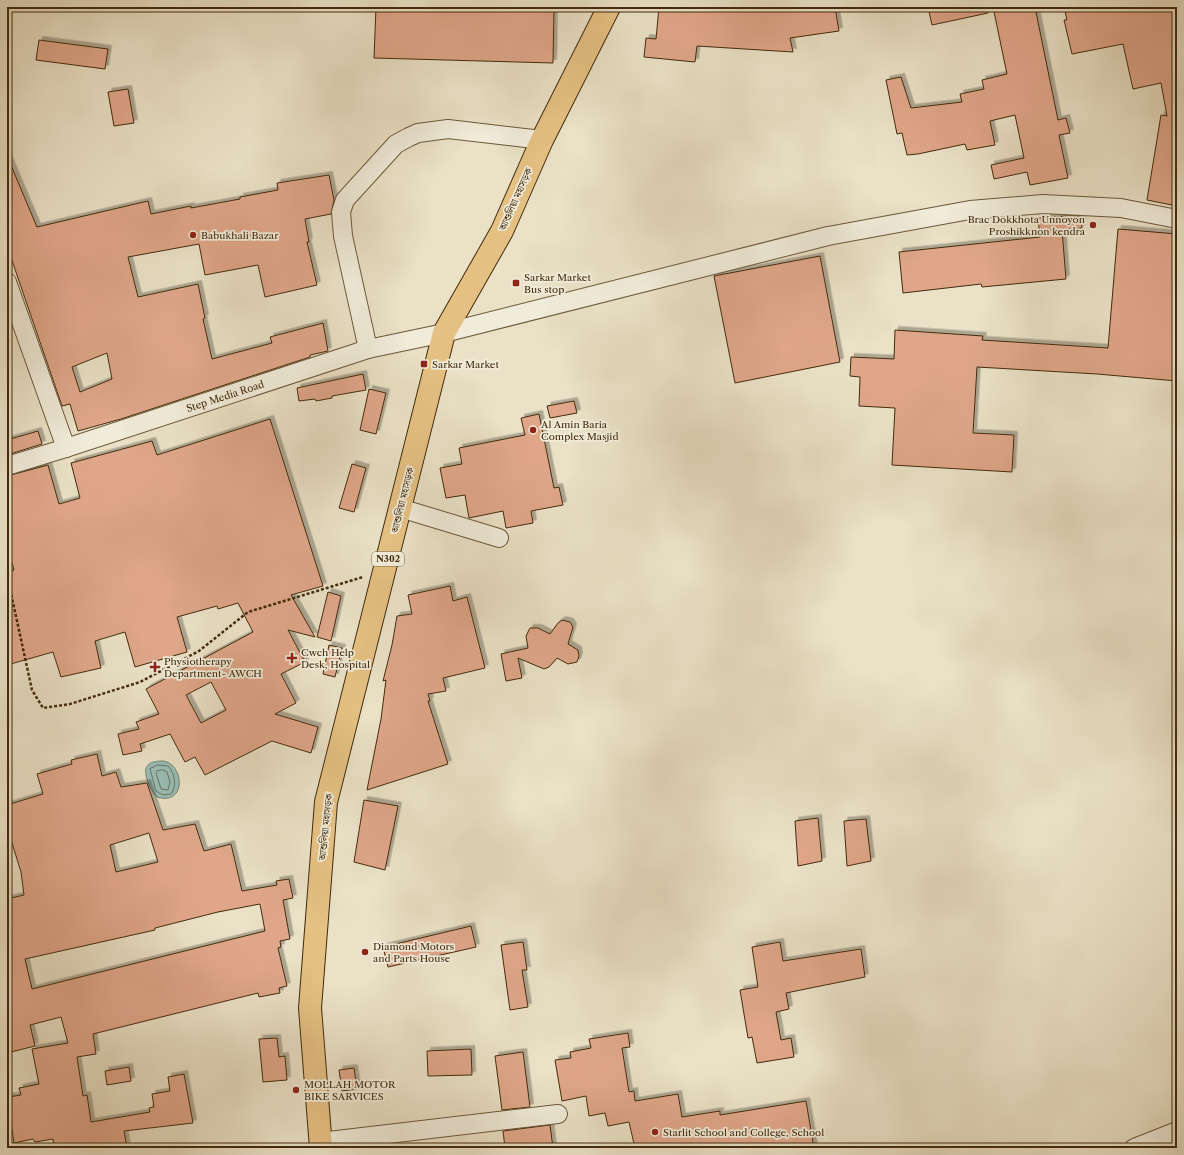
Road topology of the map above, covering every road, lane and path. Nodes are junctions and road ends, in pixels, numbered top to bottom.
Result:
1 (609, 7) edge
2 (542, 140) junction
3 (1177, 219) edge
4 (7, 282) edge
5 (444, 333) junction
6 (368, 349) junction
7 (66, 448) junction
8 (7, 466) edge
9 (400, 508) junction
10 (499, 538) dead end
11 (386, 570) junction
12 (7, 575) edge
13 (558, 1114) dead end
14 (1177, 1131) edge
15 (321, 1145) edge
16 (1134, 1148) edge

1 - 2 highway, আশুলিয়া মহাসড়ক / N302
2 - 5 highway, আশুলিয়া মহাসড়ক / N302
2 - 6 street
3 - 5 street, Step Media Road
4 - 7 street
5 - 6 street, Step Media Road
5 - 9 highway, আশুলিয়া মহাসড়ক / N302
6 - 7 street, Step Media Road
7 - 8 street, Step Media Road
9 - 10 street
9 - 11 highway, আশুলিয়া মহাসড়ক / N302
11 - 12 path
11 - 15 highway, আশুলিয়া মহাসড়ক / N302
13 - 15 street
14 - 16 street

